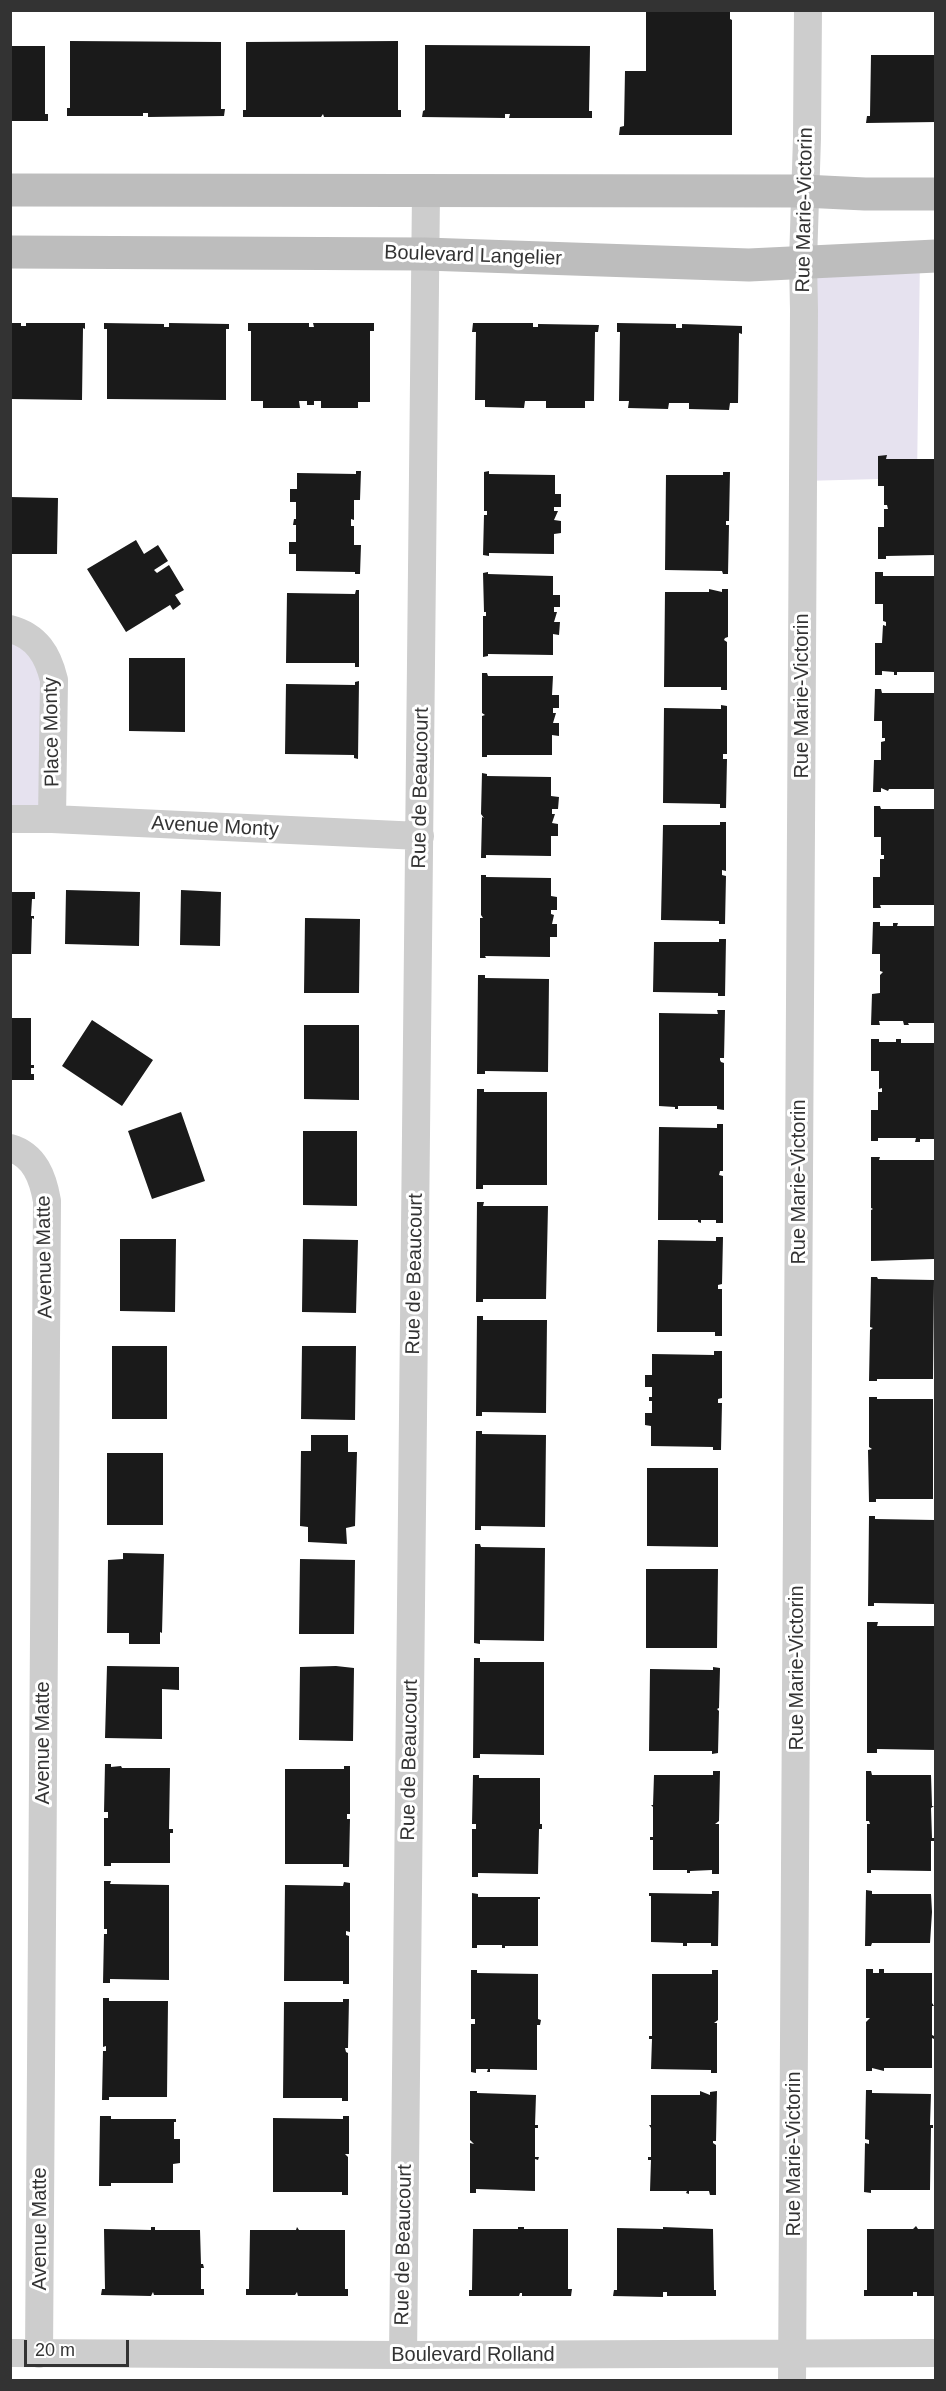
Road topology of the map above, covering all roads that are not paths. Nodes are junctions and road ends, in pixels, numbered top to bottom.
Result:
1 (808, 10) edge
2 (10, 190) edge
3 (804, 191) junction
4 (426, 192) junction
5 (936, 194) edge
6 (10, 252) edge
7 (425, 254) junction
8 (936, 256) edge
9 (802, 261) junction
10 (10, 629) edge
11 (10, 819) edge
12 (52, 819) junction
13 (420, 836) junction
14 (10, 1148) edge
15 (10, 2353) edge
16 (936, 2353) edge
17 (39, 2354) junction
18 (403, 2355) junction
19 (793, 2367) edge

1 - 3 street, Rue Marie-Victorin
2 - 4 main road
3 - 4 main road
3 - 5 main road
3 - 9 street, Rue Marie-Victorin
4 - 7 street, Rue de Beaucourt
6 - 7 main road, Boulevard Langelier
7 - 9 main road, Boulevard Langelier
7 - 13 street, Rue de Beaucourt
8 - 9 main road, Boulevard Langelier
9 - 19 street, Rue Marie-Victorin
10 - 12 street, Place Monty
11 - 12 street, Avenue Monty
12 - 13 street, Avenue Monty
13 - 18 street, Rue de Beaucourt
14 - 17 street, Avenue Matte
15 - 17 street, Boulevard Rolland
16 - 19 street, Boulevard Rolland
17 - 18 street, Boulevard Rolland
18 - 19 street, Boulevard Rolland

